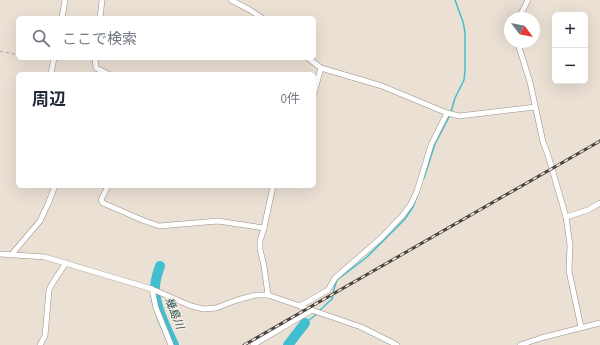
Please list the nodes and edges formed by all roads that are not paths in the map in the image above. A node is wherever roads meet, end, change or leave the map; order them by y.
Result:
1 (65, 0) edge
2 (102, 0) edge
3 (231, 0) edge
4 (528, 0) edge
5 (522, 12) edge
6 (62, 16) edge
7 (100, 16) edge
8 (259, 16) edge
9 (519, 48) edge
10 (54, 60) edge
11 (94, 60) edge
12 (310, 60) edge
13 (320, 68) junction
14 (51, 72) edge
15 (104, 72) edge
16 (316, 85) edge
17 (535, 108) junction
18 (450, 114) junction
19 (54, 188) edge
20 (107, 188) edge
21 (274, 188) edge
22 (600, 203) edge
23 (566, 217) junction
24 (264, 228) junction
25 (0, 254) edge
26 (11, 255) junction
27 (66, 263) junction
28 (152, 289) junction
29 (268, 294) junction
30 (300, 306) junction
31 (313, 310) junction
32 (600, 322) edge
33 (581, 327) junction
34 (40, 345) edge
35 (171, 345) edge
36 (253, 345) edge
37 (397, 345) edge
38 (520, 345) edge

1 - 6 street
2 - 7 street
3 - 8 street
4 - 5 street
9 - 17 street
10 - 14 street
11 - 15 street
12 - 13 street
13 - 16 street
13 - 18 street
17 - 18 street
17 - 23 street
18 - 30 street
19 - 26 street
20 - 24 street
21 - 24 street
22 - 23 street
23 - 33 street
24 - 29 street
25 - 26 street
26 - 27 street
27 - 28 street
27 - 34 street
28 - 29 street
28 - 35 street
29 - 30 street
30 - 31 street
31 - 36 street
31 - 37 street
32 - 33 street
33 - 38 street

